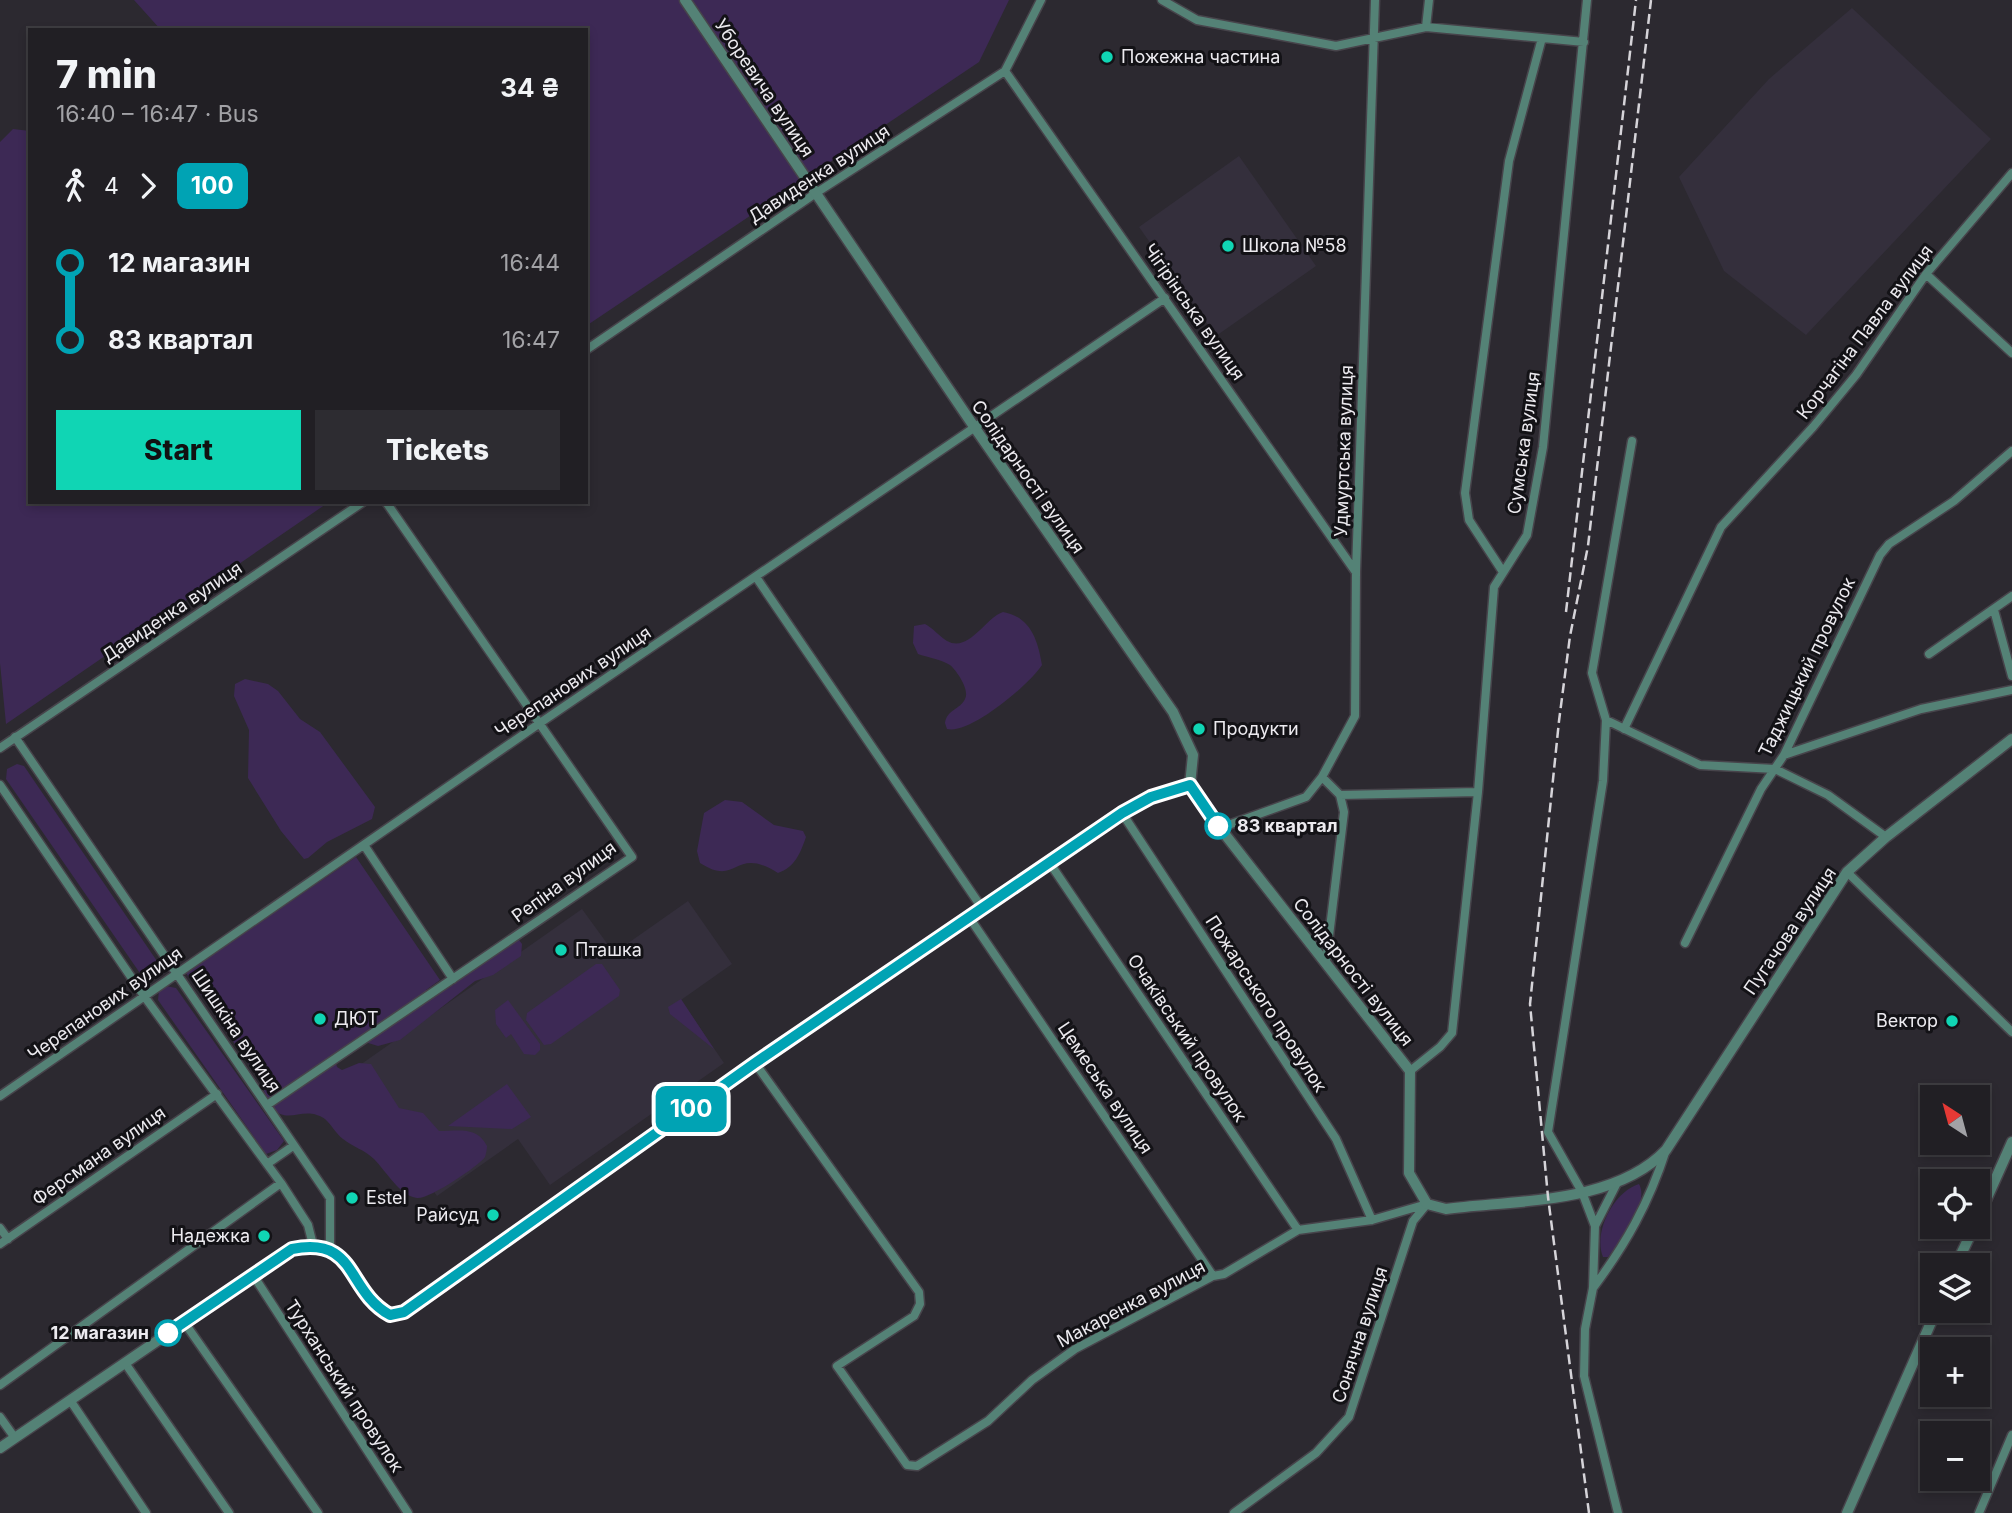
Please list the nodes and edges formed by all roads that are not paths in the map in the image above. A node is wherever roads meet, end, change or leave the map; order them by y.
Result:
1 (685, 0) edge
2 (1041, 0) edge
3 (1162, 0) edge
4 (1375, 0) edge
5 (1429, 0) edge
6 (1587, 0) edge
7 (1426, 27) junction
8 (1542, 38) junction
9 (1374, 39) junction
10 (1584, 42) junction
11 (1005, 71) junction
12 (2012, 173) edge
13 (816, 193) junction
14 (1926, 274) junction
15 (1165, 298) junction
16 (588, 349) edge
17 (2012, 353) edge
18 (975, 428) junction
19 (1632, 441) dead end
20 (2012, 451) edge
21 (360, 504) edge
22 (387, 504) edge
23 (1356, 572) junction
24 (1503, 572) junction
25 (756, 577) junction
26 (2012, 596) edge
27 (1993, 610) junction
28 (1928, 654) dead end
29 (2012, 676) edge
30 (2012, 690) edge
31 (1606, 720) junction
32 (540, 723) junction
33 (1624, 729) junction
34 (15, 737) junction
35 (2012, 739) edge
36 (0, 748) edge
37 (1784, 755) junction
38 (1775, 769) junction
39 (1322, 777) junction
40 (0, 785) edge
41 (1190, 785) junction
42 (1478, 792) junction
43 (1340, 796) junction
44 (1122, 813) junction
45 (1220, 828) junction
46 (1886, 837) junction
47 (363, 845) junction
48 (1049, 862) junction
49 (1847, 872) junction
50 (982, 908) junction
51 (969, 917) junction
52 (1685, 943) dead end
53 (1326, 961) junction
54 (178, 973) junction
55 (453, 979) junction
56 (145, 996) junction
57 (2012, 1032) edge
58 (755, 1063) junction
59 (1410, 1071) junction
60 (217, 1094) junction
61 (0, 1096) edge
62 (267, 1105) junction
63 (2012, 1142) edge
64 (293, 1146) junction
65 (1666, 1150) junction
66 (268, 1164) junction
67 (281, 1183) junction
68 (1616, 1185) junction
69 (1582, 1192) junction
70 (1990, 1192) edge
71 (1427, 1204) junction
72 (1372, 1220) junction
73 (1595, 1226) junction
74 (0, 1228) edge
75 (1298, 1230) junction
76 (4, 1241) edge
77 (313, 1245) junction
78 (330, 1248) junction
79 (253, 1275) junction
80 (1213, 1276) junction
81 (1592, 1288) junction
82 (184, 1322) junction
83 (1931, 1323) edge
84 (125, 1363) junction
85 (0, 1385) edge
86 (70, 1401) junction
87 (0, 1417) edge
88 (2012, 1435) edge
89 (15, 1438) junction
90 (0, 1448) edge
91 (146, 1513) edge
92 (229, 1513) edge
93 (318, 1513) edge
94 (408, 1513) edge
95 (1234, 1513) edge
96 (1618, 1513) edge
97 (1847, 1513) edge
98 (1979, 1513) edge

1 - 13 street, Уборевича вулиця
2 - 11 street
3 - 9 street
4 - 9 street, Удмуртська вулиця
5 - 7 street
6 - 10 street, Сумська вулиця
7 - 8 street
7 - 9 street
8 - 10 street
8 - 24 street
9 - 23 street, Удмуртська вулиця
10 - 24 street, Сумська вулиця
11 - 13 street, Давиденка вулиця
11 - 15 street, Чiгiрiнська вулиця
12 - 14 street, Корчагіна Павла вулиця
13 - 16 street, Давиденка вулиця
13 - 18 street, Солідарності вулиця
14 - 17 street
14 - 33 street, Корчагіна Павла вулиця
15 - 18 street, Черепанових вулиця
15 - 23 street, Чiгiрiнська вулиця
18 - 25 street, Черепанових вулиця
18 - 41 street, Солідарності вулиця
19 - 31 street
20 - 37 street, Таджицький провулок
21 - 34 street, Давиденка вулиця
22 - 32 street, Репiна вулиця
23 - 39 street, Удмуртська вулиця
24 - 42 street, Сумська вулиця
25 - 32 street, Черепанових вулиця
25 - 50 street
26 - 27 street
27 - 28 street
27 - 29 street
30 - 37 street
31 - 33 street
31 - 69 street
32 - 47 street, Черепанових вулиця
32 - 55 street, Репiна вулиця
33 - 38 street
34 - 36 street, Давиденка вулиця
34 - 54 street, Шишкiна вулиця
35 - 46 street, Пугачова вулиця
37 - 38 street, Таджицький провулок
38 - 46 street
38 - 52 street, Таджицький провулок
39 - 43 street
39 - 45 street, Удмуртська вулиця
40 - 56 street
41 - 44 street
41 - 45 street, Солідарності вулиця
42 - 43 street
42 - 59 street, Сумська вулиця
43 - 53 street
44 - 48 street
44 - 72 street, Пожарського провулок
45 - 53 street, Солідарності вулиця
46 - 49 street, Пугачова вулиця
47 - 54 street, Черепанових вулиця
47 - 55 street
48 - 50 street
48 - 75 street, Очакiвський провулок
49 - 57 street
49 - 65 street, Пугачова вулиця
50 - 51 street
51 - 58 street
51 - 80 street, Цемеська вулиця
53 - 59 street, Солідарності вулиця
54 - 56 street, Черепанових вулиця
54 - 62 street, Шишкiна вулиця
55 - 62 street, Репiна вулиця
56 - 60 street
56 - 61 street, Черепанових вулиця
58 - 78 street
58 - 80 street, Макаренка вулиця
59 - 71 street, Солідарності вулиця
60 - 66 street
60 - 76 street, Ферсмана вулиця
62 - 64 street, Шишкiна вулиця
63 - 70 street
64 - 66 street
64 - 78 street, Шишкiна вулиця
65 - 68 street, Пугачова вулиця
65 - 81 street, Пугачова вулиця
66 - 67 street
67 - 77 street
67 - 85 street
68 - 69 street, Пугачова вулиця
68 - 73 street
69 - 71 street, Пугачова вулиця
69 - 73 street
71 - 72 street, Макаренка вулиця
71 - 95 street, Сонячна вулиця
72 - 75 street, Макаренка вулиця
73 - 81 street
74 - 76 street
75 - 80 street, Макаренка вулиця
77 - 78 street
77 - 79 street
79 - 82 street
79 - 94 street, Турханський провулок
81 - 96 street
82 - 84 street
82 - 93 street
83 - 97 street
84 - 86 street
84 - 92 street
86 - 89 street
86 - 91 street
87 - 89 street
88 - 98 street
89 - 90 street

